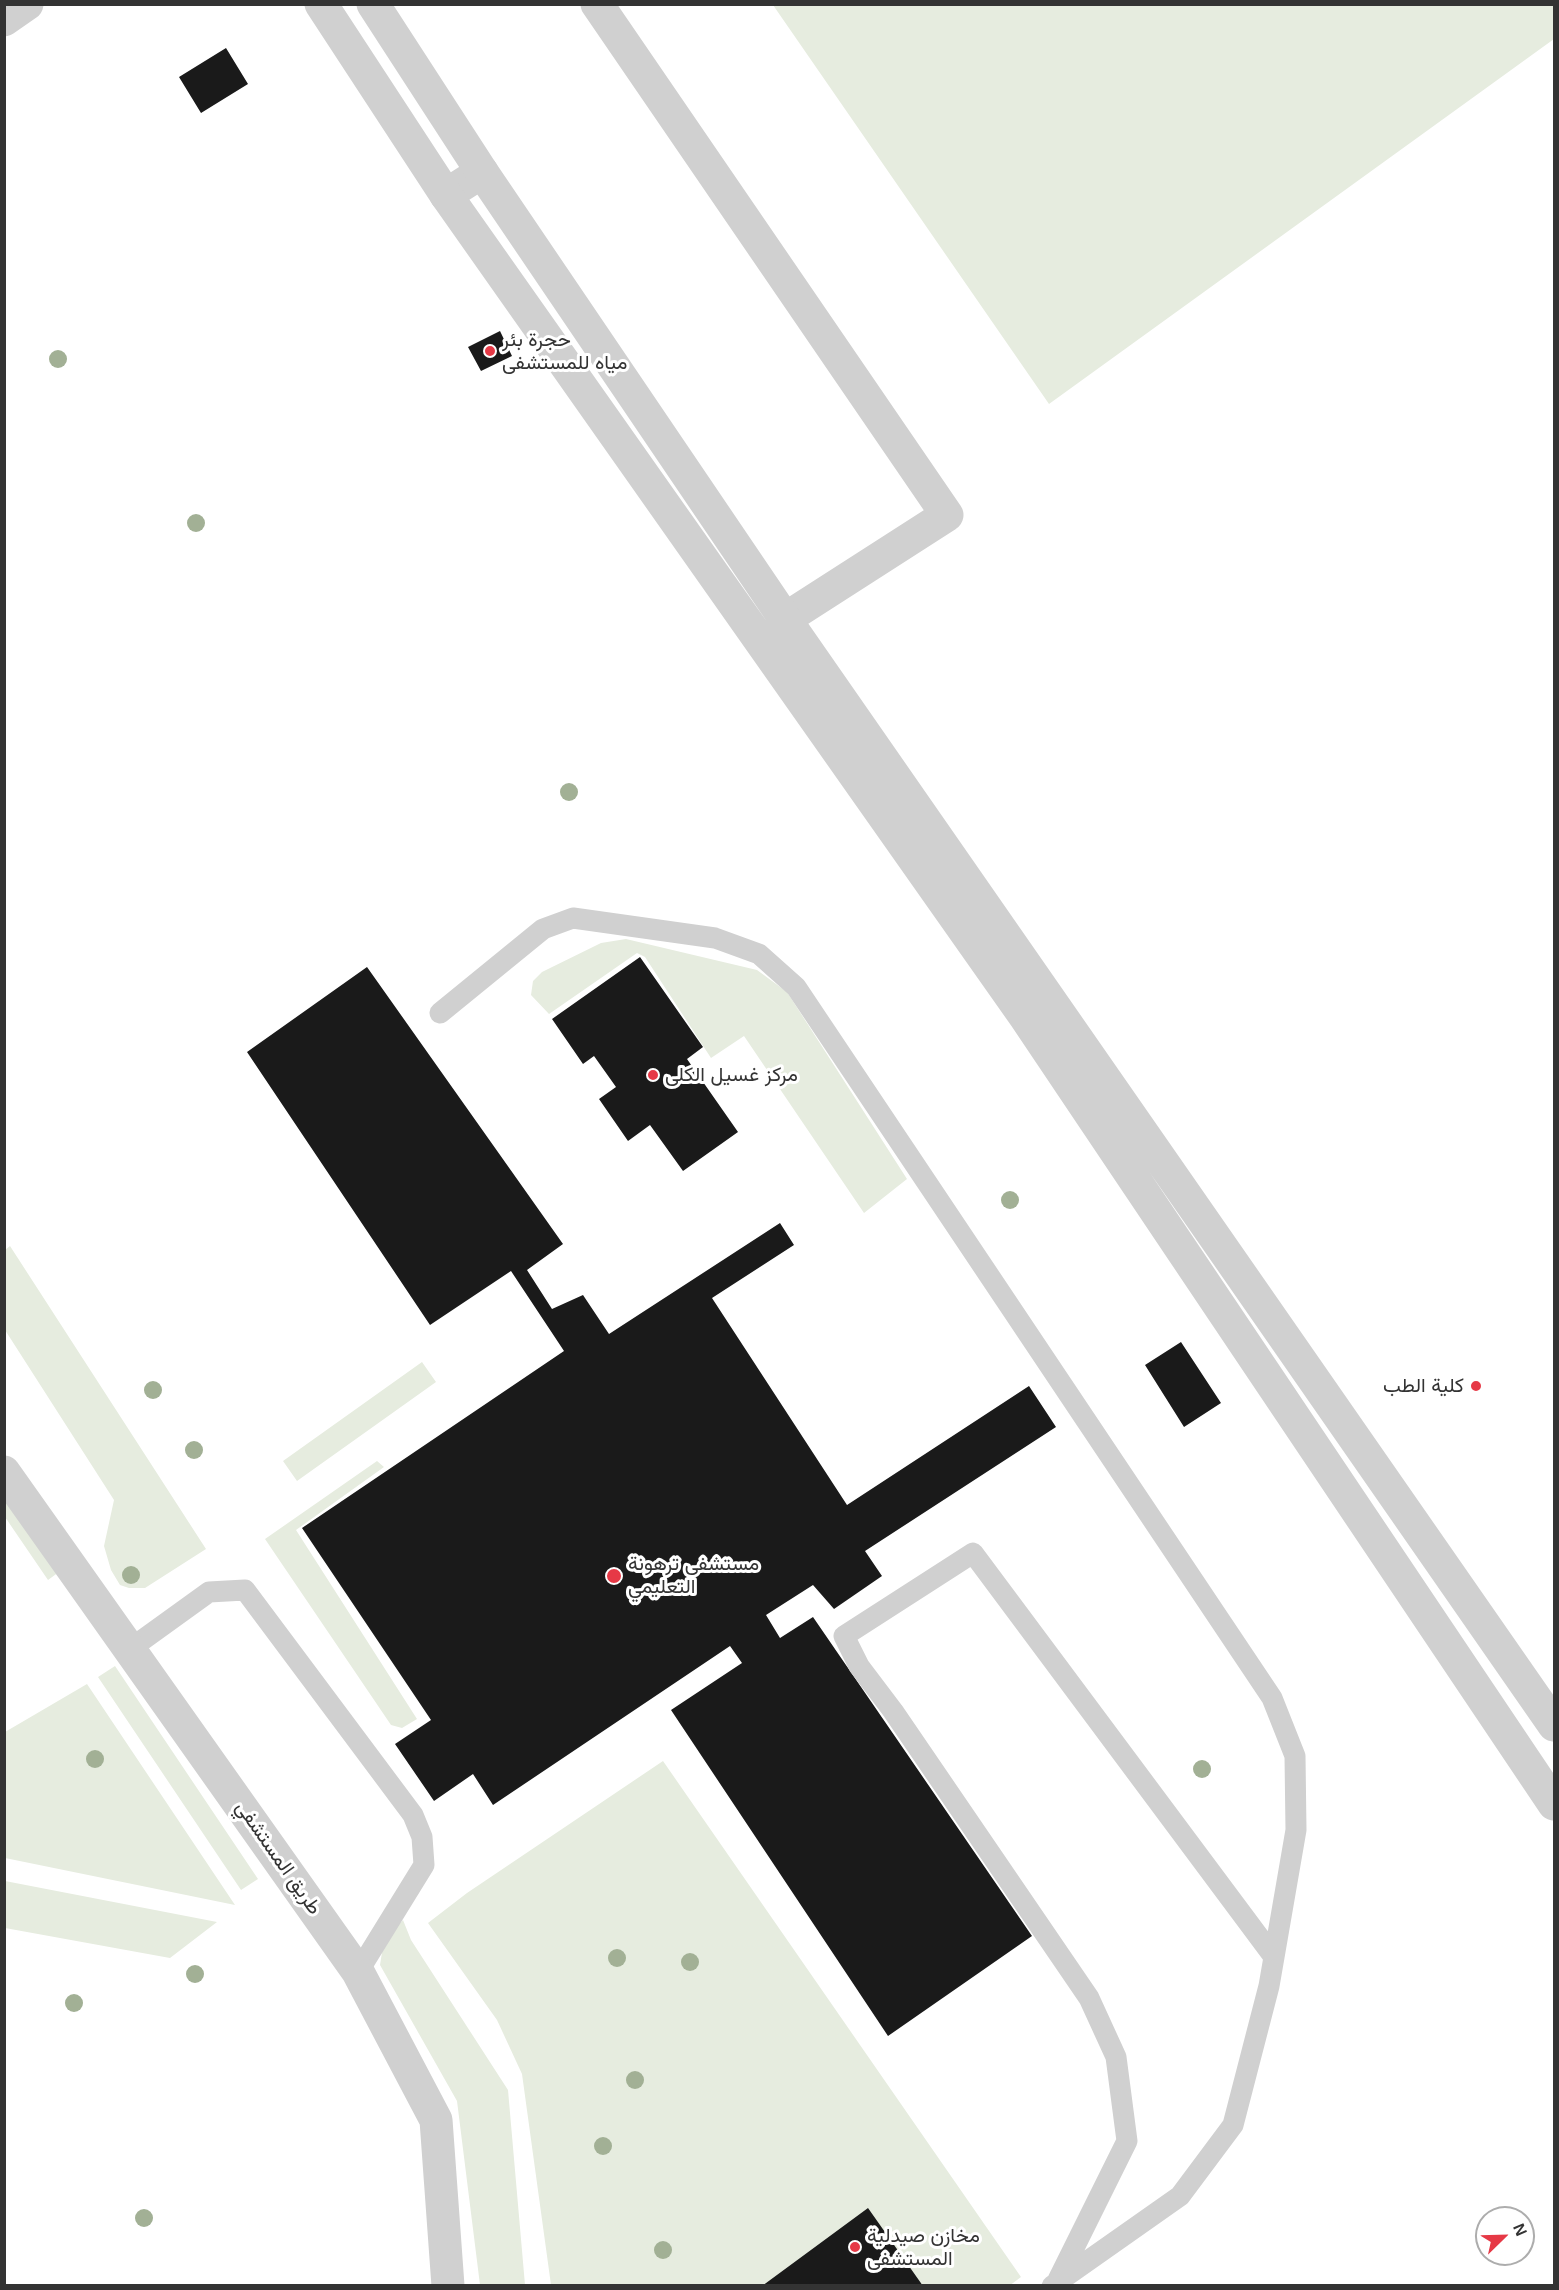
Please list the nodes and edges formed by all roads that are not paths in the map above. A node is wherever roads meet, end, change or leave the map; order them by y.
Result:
1 (27, 4) edge
2 (321, 4) edge
3 (373, 4) edge
4 (597, 4) edge
5 (4, 20) edge
6 (482, 172) junction
7 (446, 195) junction
8 (785, 618) junction
9 (440, 1013) dead end
10 (4, 1472) edge
11 (130, 1649) junction
12 (1554, 1725) edge
13 (1554, 1804) edge
14 (1274, 1957) junction
15 (358, 1972) junction
16 (1055, 2283) edge
17 (448, 2286) edge

1 - 5 street
2 - 7 street
3 - 6 street
4 - 8 street
6 - 7 street
6 - 8 street
7 - 13 street
8 - 12 street
9 - 14 lane
10 - 11 street, طريق المستشفي
11 - 15 street, طريق المستشفي
11 - 15 lane
14 - 16 lane
14 - 16 lane
15 - 17 street, طريق المستشفي

